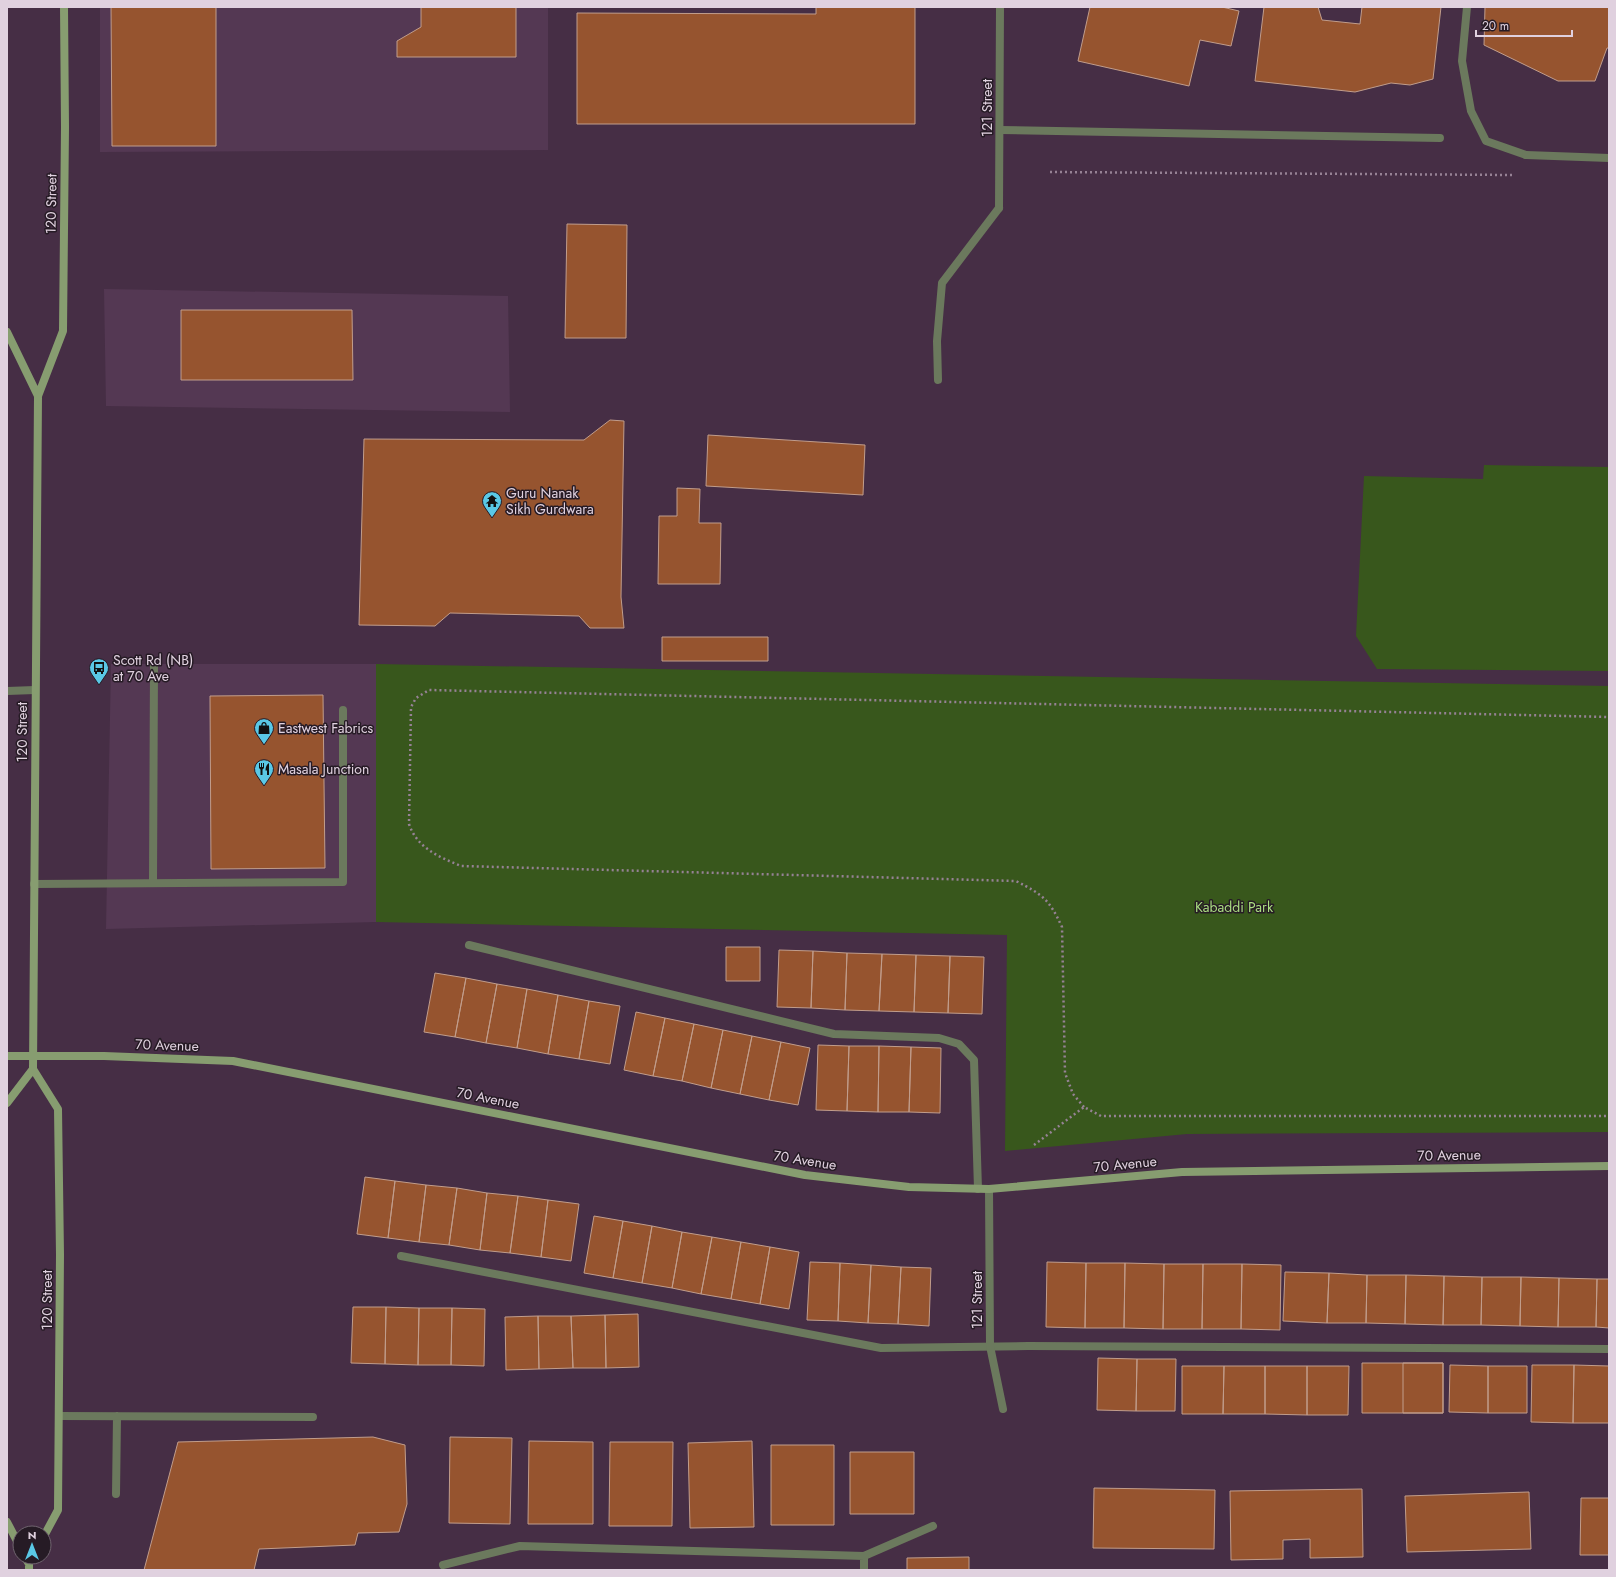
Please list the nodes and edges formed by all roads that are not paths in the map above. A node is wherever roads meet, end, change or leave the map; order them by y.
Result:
1 (64, 7) edge
2 (1000, 7) edge
3 (1467, 7) edge
4 (1000, 130) junction
5 (1440, 138) dead end
6 (1609, 158) edge
7 (7, 332) edge
8 (938, 380) dead end
9 (38, 396) junction
10 (154, 666) dead end
11 (36, 690) junction
12 (7, 691) edge
13 (343, 710) dead end
14 (153, 882) junction
15 (34, 884) junction
16 (469, 945) dead end
17 (7, 1056) edge
18 (33, 1056) junction
19 (33, 1069) junction
20 (7, 1104) edge
21 (1609, 1166) edge
22 (978, 1190) junction
23 (989, 1190) junction
24 (401, 1256) dead end
25 (990, 1346) junction
26 (1609, 1349) edge
27 (1003, 1409) dead end
28 (59, 1416) junction
29 (117, 1416) junction
30 (313, 1417) dead end
31 (116, 1494) dead end
32 (7, 1522) edge
33 (50, 1525) edge
34 (933, 1526) dead end
35 (12, 1532) edge
36 (864, 1556) junction
37 (443, 1565) dead end
38 (864, 1570) edge

1 - 9 main road, 120 Street
2 - 4 street, 121 Street
3 - 6 street
4 - 5 street
4 - 8 street, 121 Street
7 - 9 main road, 120 Street
9 - 11 main road, 120 Street
10 - 14 street
11 - 12 street
11 - 15 main road, 120 Street
13 - 14 street
14 - 15 street
15 - 18 main road, 120 Street
16 - 22 street
17 - 18 main road, 70 Avenue
18 - 19 main road, 120 Street
18 - 22 main road, 70 Avenue
19 - 20 main road
19 - 28 main road, 120 Street
21 - 23 main road, 70 Avenue
22 - 23 main road, 70 Avenue
23 - 25 street, 121 Street
24 - 25 street
25 - 26 street
25 - 27 street, 121 Street
28 - 29 street
28 - 33 main road, 120 Street
29 - 30 street
29 - 31 street
32 - 35 main road
34 - 36 street
36 - 37 street
36 - 38 street

